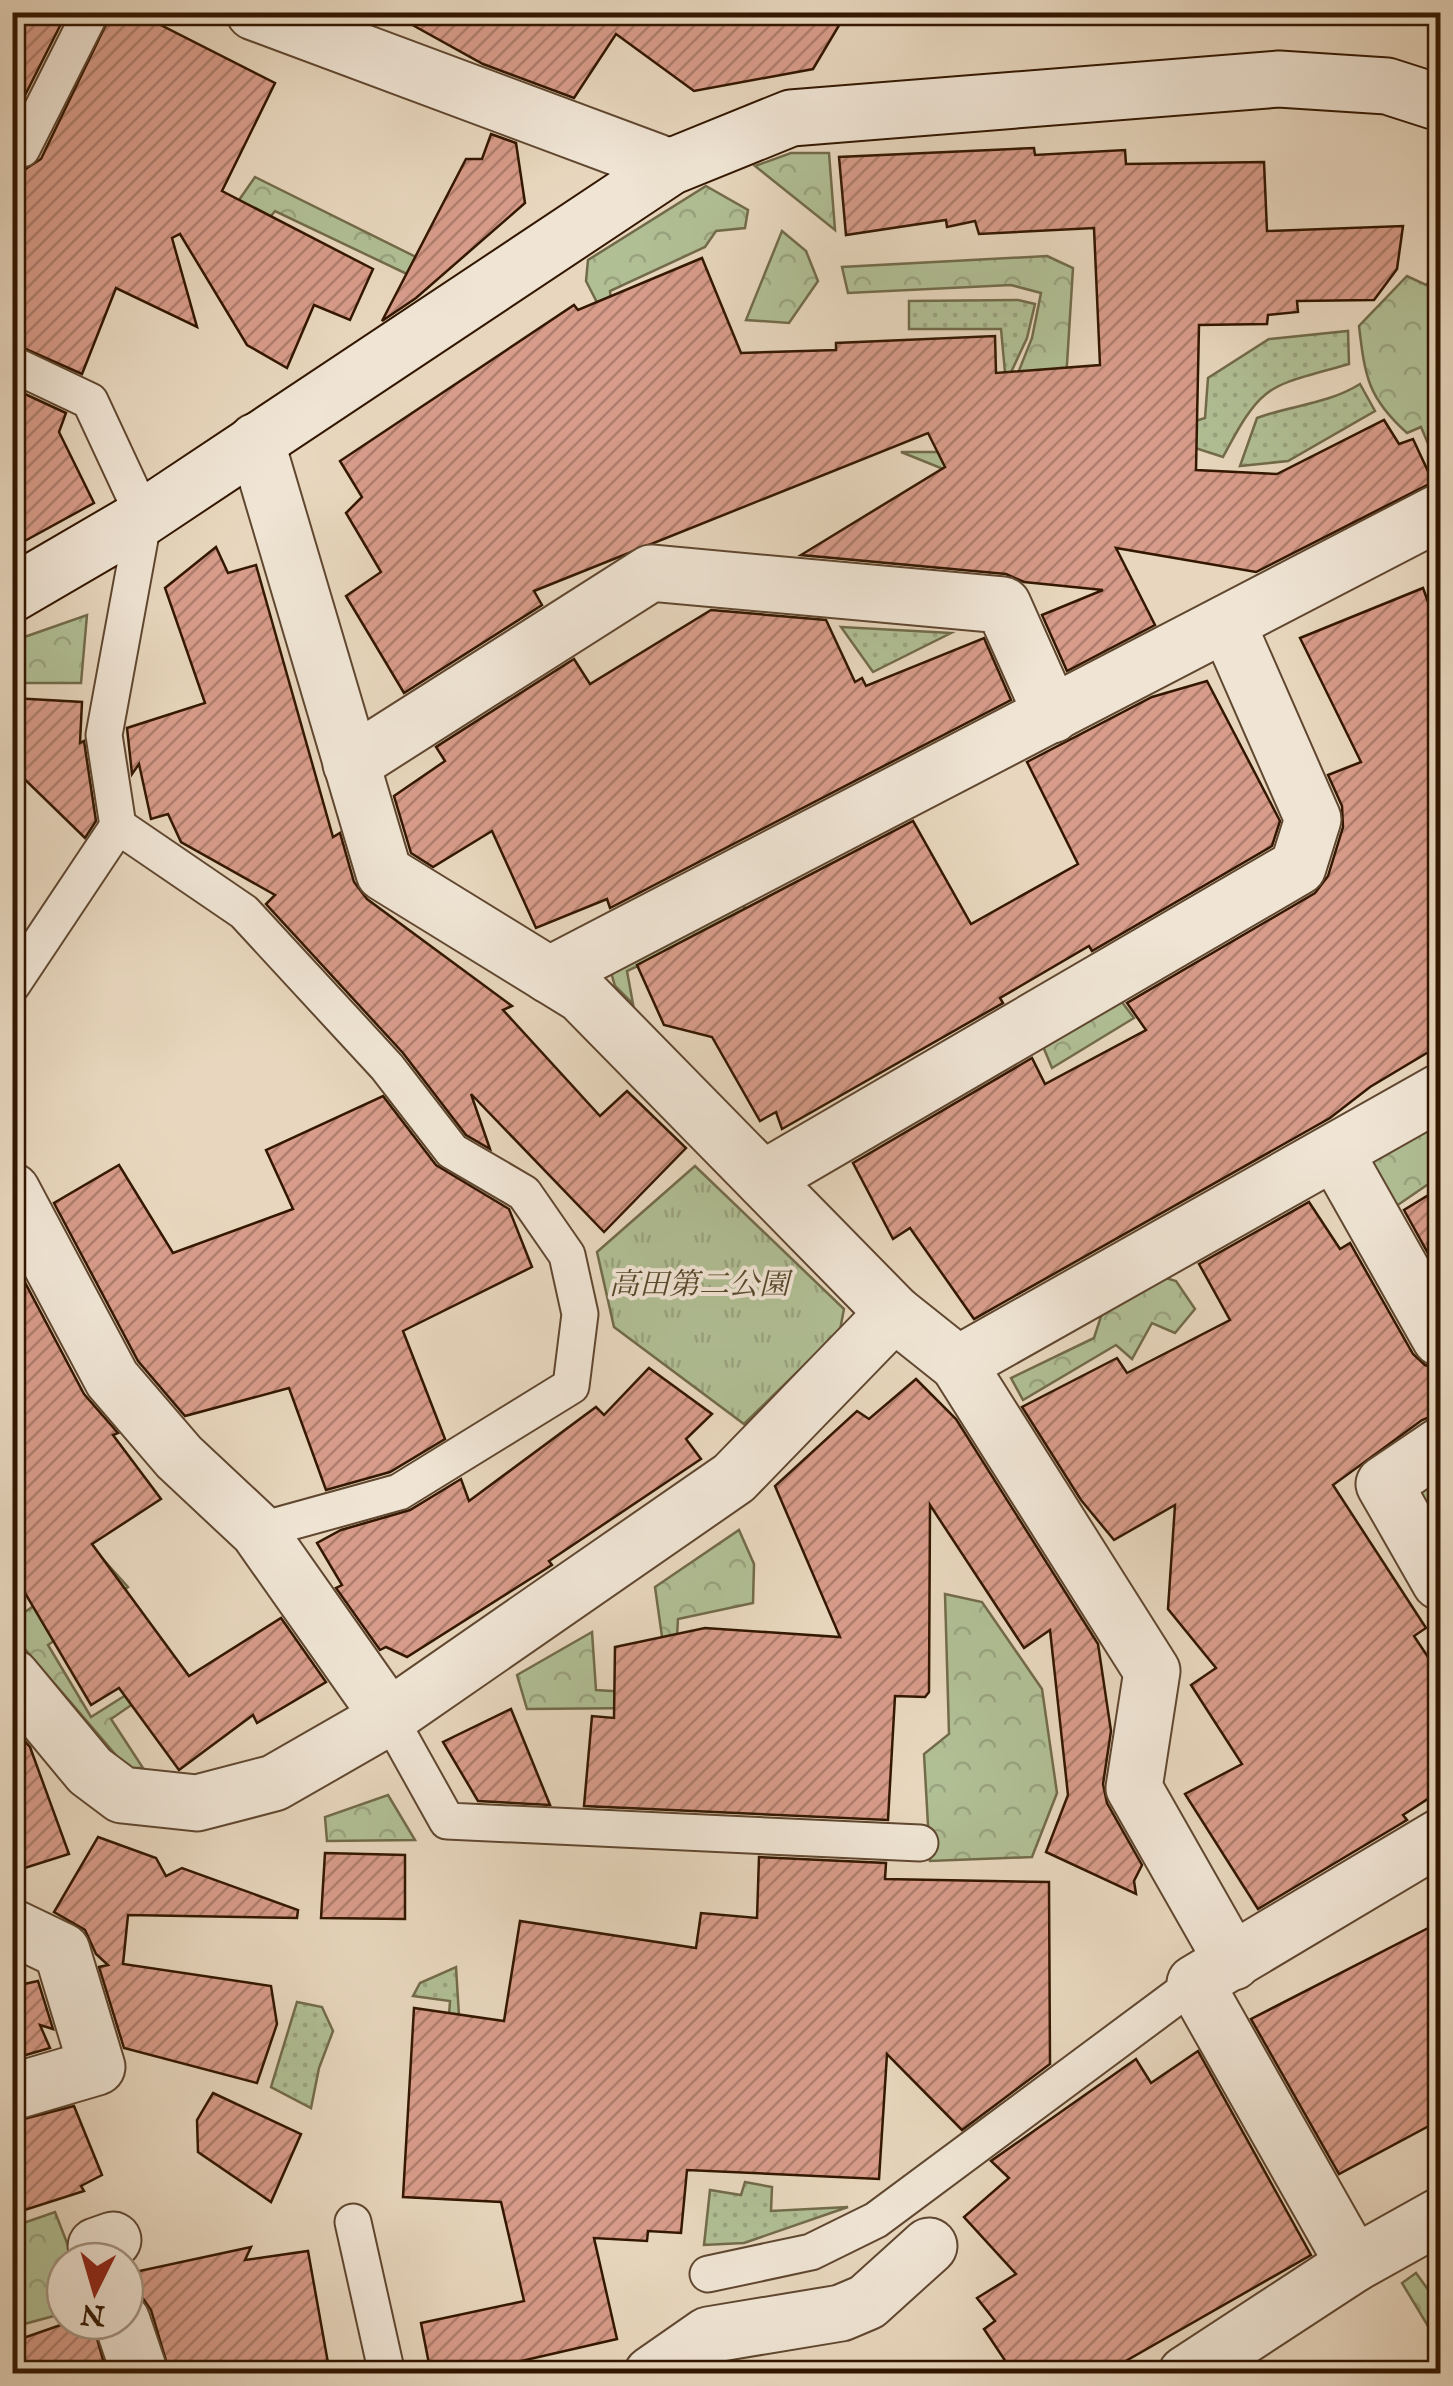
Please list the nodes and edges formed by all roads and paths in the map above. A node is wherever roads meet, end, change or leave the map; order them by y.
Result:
1 (91, 12) edge
2 (254, 12) edge
3 (313, 21) edge
4 (1440, 104) edge
5 (22, 148) dead end
6 (670, 167) junction
7 (12, 364) edge
8 (256, 442) junction
9 (1440, 512) edge
10 (144, 517) junction
11 (12, 594) edge
12 (1227, 623) junction
13 (1052, 714) junction
14 (351, 764) junction
15 (118, 826) junction
16 (548, 975) junction
17 (12, 985) edge
18 (1440, 1092) edge
19 (1335, 1152) junction
20 (762, 1178) junction
21 (12, 1191) edge
22 (894, 1314) junction
23 (1440, 1338) edge
24 (958, 1364) junction
25 (1440, 1446) edge
26 (258, 1531) junction
27 (1440, 1582) edge
28 (12, 1677) edge
29 (389, 1718) junction
30 (1440, 1837) edge
31 (920, 1843) dead end
32 (12, 1926) edge
33 (1214, 1973) junction
34 (12, 2092) edge
35 (1440, 2216) edge
36 (353, 2222) dead end
37 (929, 2246) dead end
38 (1354, 2264) junction
39 (708, 2274) dead end
40 (129, 2341) edge
41 (140, 2374) edge
42 (387, 2374) edge
43 (652, 2374) edge
44 (1186, 2374) edge

1 - 5 lane
2 - 3 street
3 - 6 street
4 - 6 street
6 - 8 street
7 - 10 lane
8 - 10 street
8 - 14 street
9 - 12 street
10 - 11 street
10 - 15 lane
12 - 13 street
12 - 20 street
13 - 14 street
13 - 16 street
14 - 16 street
15 - 17 lane
15 - 26 lane
16 - 20 street
18 - 19 street
19 - 23 street
19 - 24 street
20 - 22 street
21 - 26 street
22 - 24 street
22 - 29 street
24 - 33 street
25 - 27 street
26 - 29 street
28 - 29 street
29 - 31 lane
30 - 33 street
32 - 34 street
33 - 38 street
33 - 39 lane
35 - 38 street
36 - 42 lane
37 - 43 street
38 - 44 street
40 - 41 street

